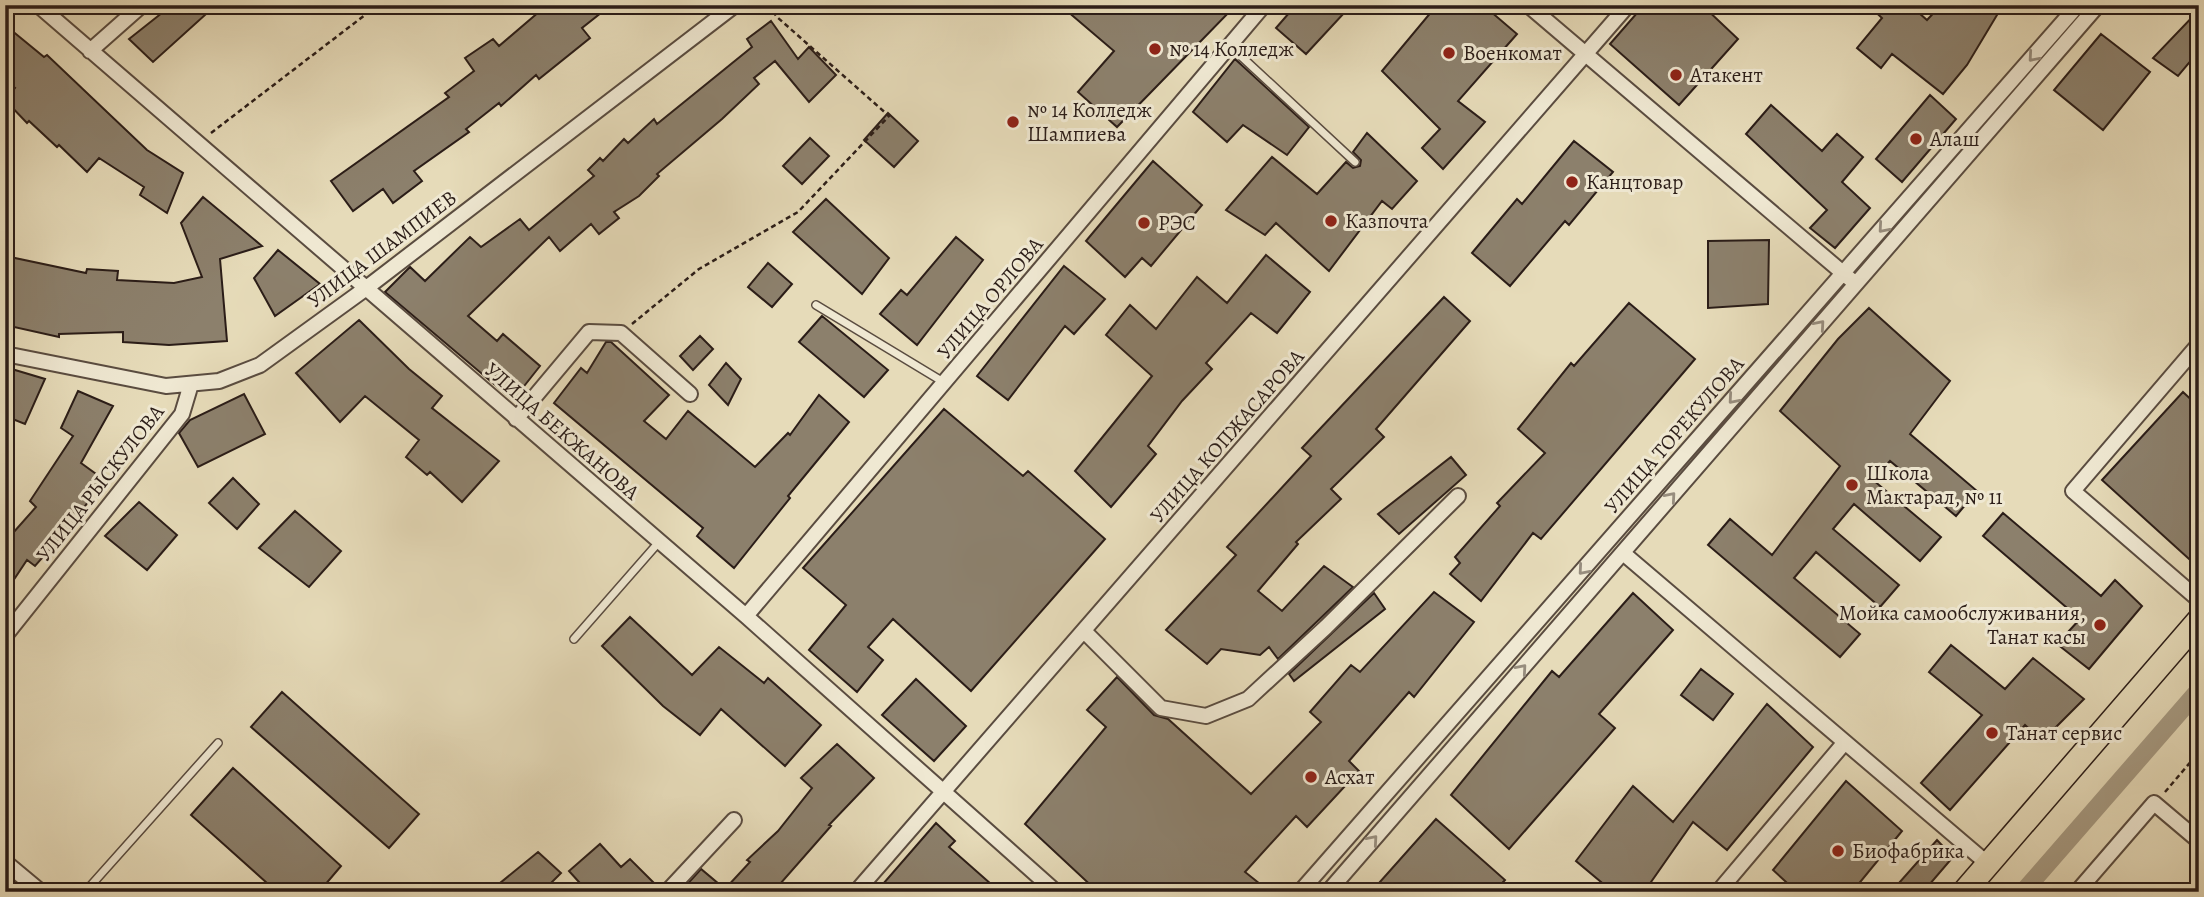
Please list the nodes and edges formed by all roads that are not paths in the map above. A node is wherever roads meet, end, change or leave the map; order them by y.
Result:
1 (38, 5) edge
2 (142, 5) edge
3 (735, 5) edge
4 (1264, 5) edge
5 (1528, 5) edge
6 (1628, 5) edge
7 (2078, 5) edge
8 (2098, 5) edge
9 (1230, 46) junction
10 (90, 51) junction
11 (1584, 56) junction
12 (1355, 162) dead end
13 (1844, 273) junction
14 (1856, 284) junction
15 (365, 289) junction
16 (816, 305) dead end
17 (2199, 344) edge
18 (5, 354) edge
19 (191, 384) junction
20 (946, 384) junction
21 (690, 394) dead end
22 (516, 419) junction
23 (1458, 496) dead end
24 (659, 542) junction
25 (1623, 553) junction
26 (2199, 600) edge
27 (746, 617) junction
28 (2199, 620) edge
29 (1085, 632) junction
30 (5, 636) edge
31 (574, 639) dead end
32 (1845, 742) junction
33 (218, 743) dead end
34 (942, 792) junction
35 (734, 820) dead end
36 (2199, 841) edge
37 (5, 862) edge
38 (1988, 864) junction
39 (41, 892) edge
40 (86, 892) edge
41 (667, 892) edge
42 (856, 892) edge
43 (1056, 892) edge
44 (1300, 892) edge
45 (1328, 892) edge
46 (1718, 892) edge
47 (1964, 892) edge
48 (2077, 892) edge

1 - 10 street, УЛИЦА БЕКЖАНОВА
2 - 10 street
3 - 15 street, УЛИЦА ШАМПИЕВ
4 - 9 street, УЛИЦА ОРЛОВА
5 - 11 street
6 - 11 street, УЛИЦА КОПЖАСАРОВА
7 -> 13 street, УЛИЦА ТОРЕКУЛОВА
8 - 14 street, УЛИЦА ТОРЕКУЛОВА
9 - 12 lane
9 - 20 street, УЛИЦА ОРЛОВА
10 - 15 street, УЛИЦА БЕКЖАНОВА
11 - 13 street
11 - 29 street, УЛИЦА КОПЖАСАРОВА
13 - 14 street
13 -> 44 street, УЛИЦА ТОРЕКУЛОВА
25 -> 14 street, УЛИЦА ТОРЕКУЛОВА
15 - 19 street, УЛИЦА ШАМПИЕВ
15 - 22 street, УЛИЦА БЕКЖАНОВА
16 - 20 lane
17 - 26 street
18 - 19 street, УЛИЦА ШАМПИЕВ
19 - 30 street, УЛИЦА РЫСКУЛОВА
20 - 27 street, УЛИЦА ОРЛОВА
21 - 22 street
22 - 24 street, УЛИЦА БЕКЖАНОВА
23 - 29 street
24 - 27 street, УЛИЦА БЕКЖАНОВА
24 - 31 lane
25 - 32 street
45 -> 25 street, УЛИЦА ТОРЕКУЛОВА
27 - 34 street, УЛИЦА БЕКЖАНОВА
28 - 38 main road
29 - 34 street, УЛИЦА КОПЖАСАРОВА
32 - 38 street
32 - 46 street
33 - 40 lane
34 - 42 street, УЛИЦА КОПЖАСАРОВА
34 - 43 street, УЛИЦА БЕКЖАНОВА
35 - 41 street
36 - 48 street
37 - 39 street
38 - 47 main road

